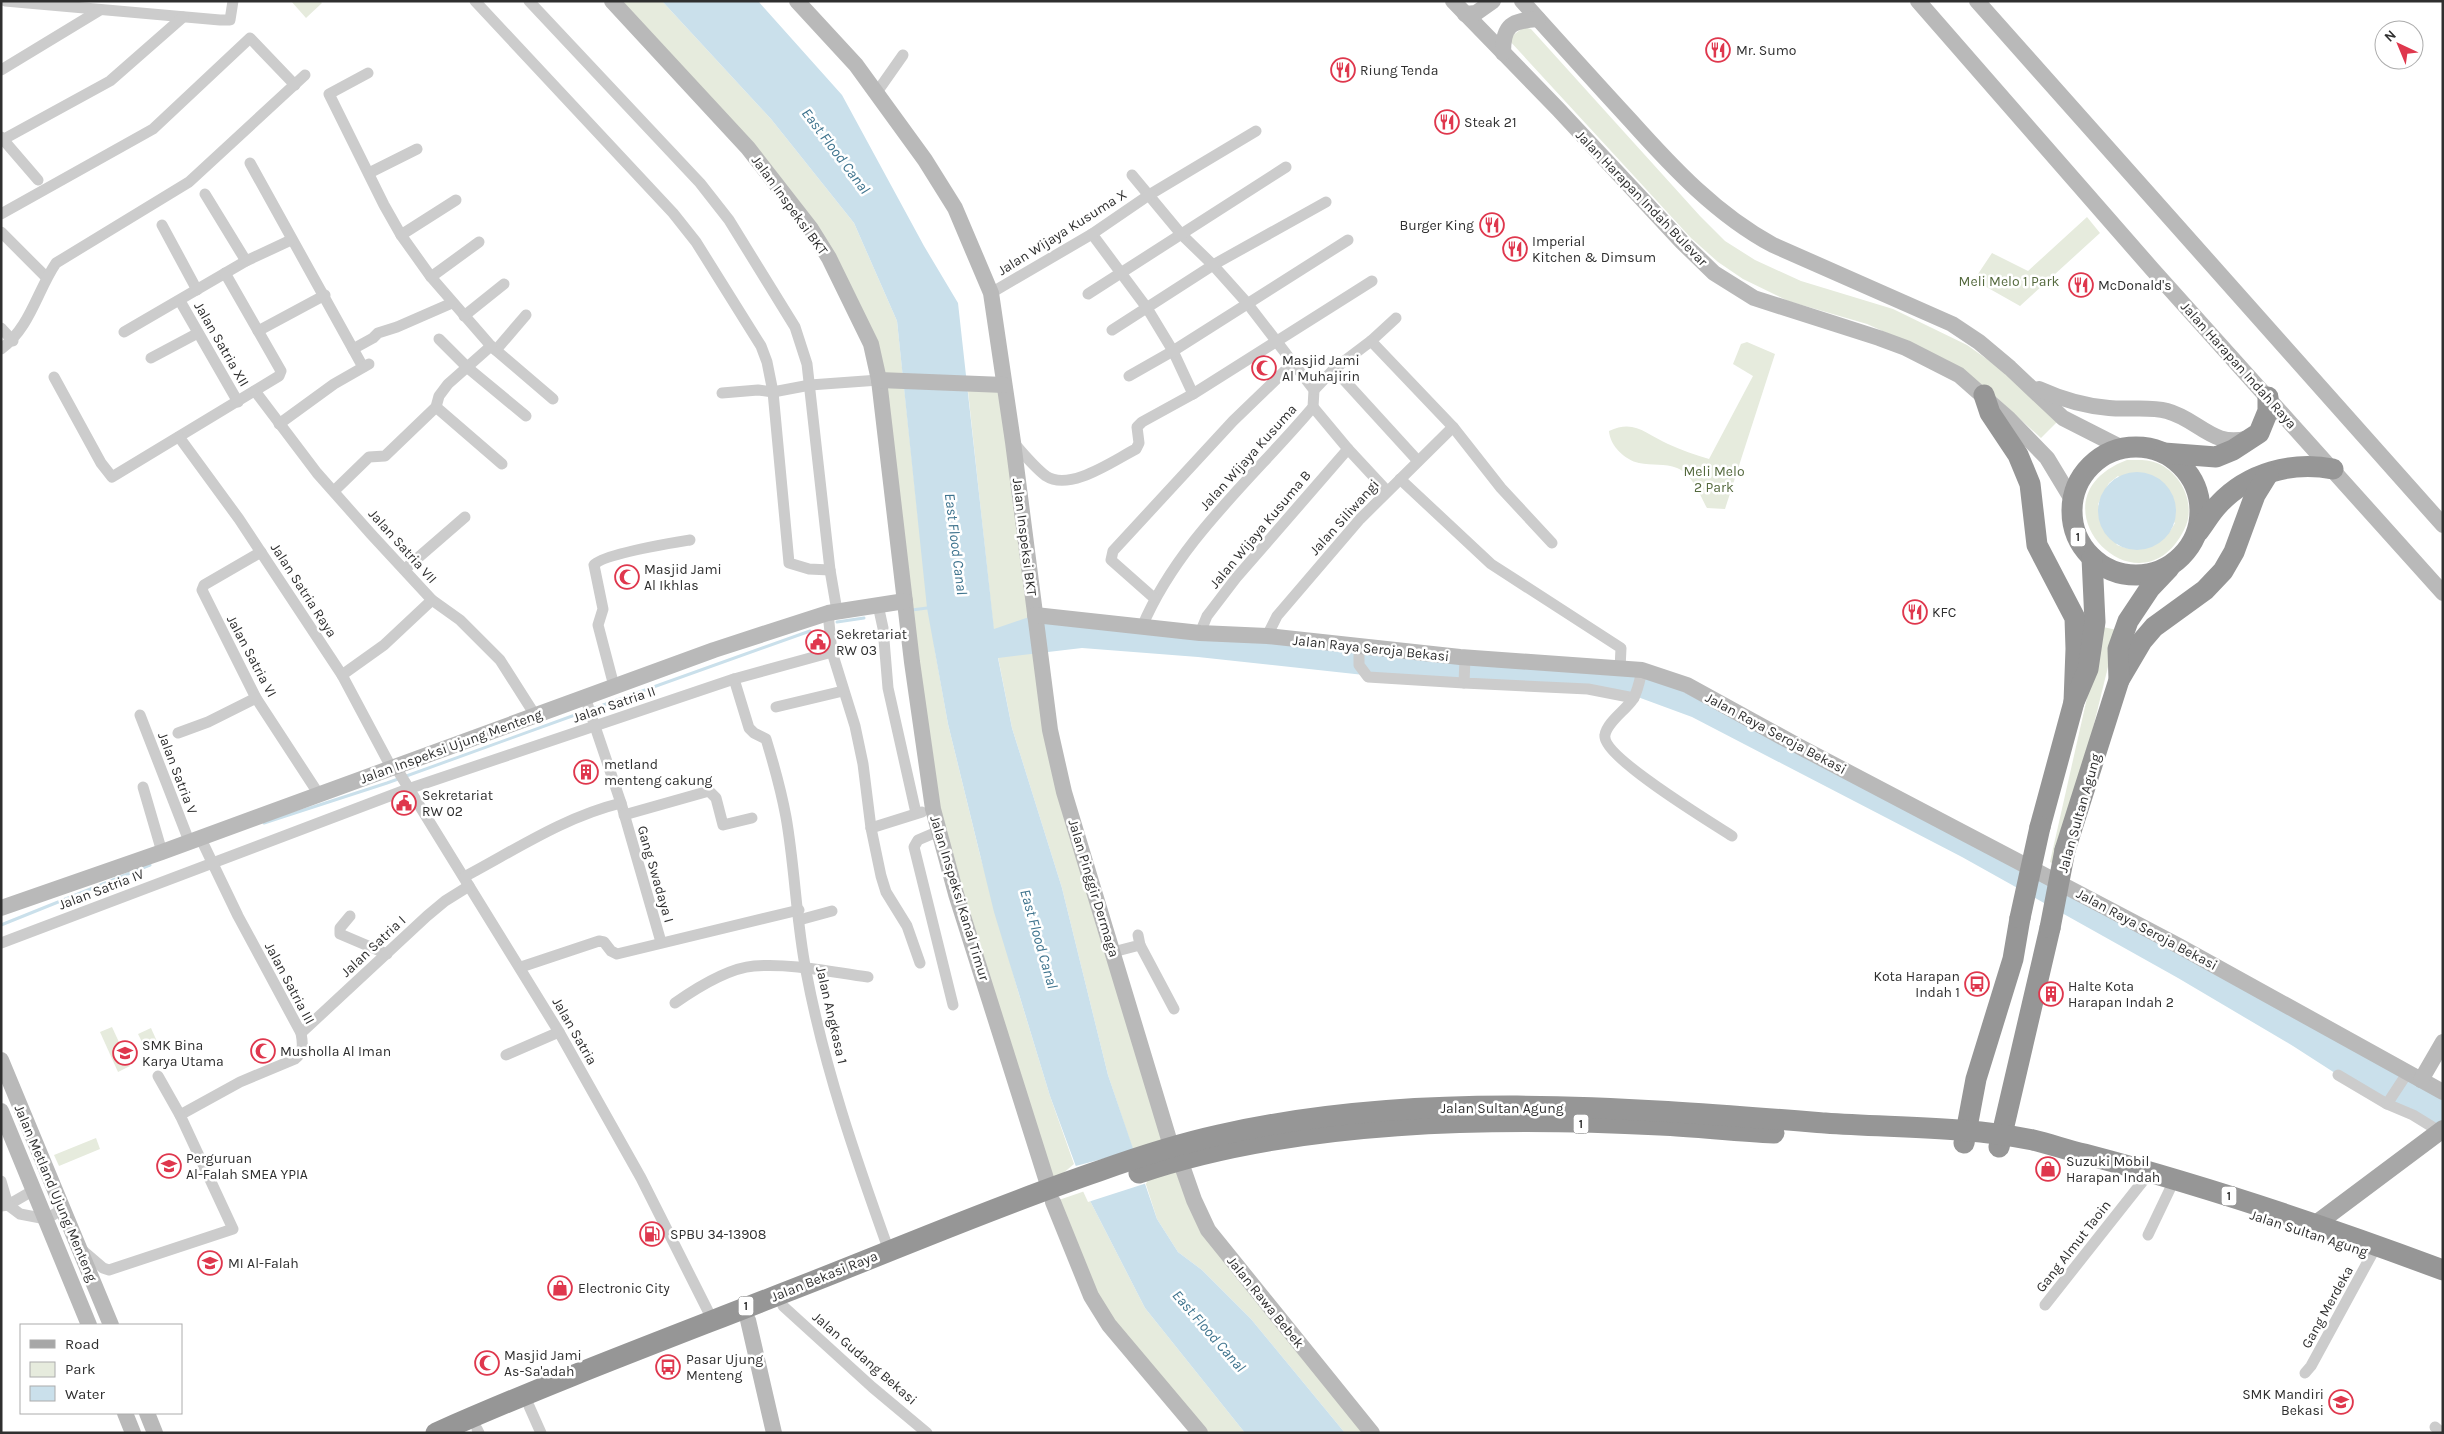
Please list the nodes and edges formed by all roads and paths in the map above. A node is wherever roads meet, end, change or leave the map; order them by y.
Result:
1 (6, 1) edge
2 (13, 1) edge
3 (233, 1) edge
4 (475, 1) edge
5 (529, 1) edge
6 (612, 1) edge
7 (797, 1) edge
8 (1453, 1) edge
9 (1493, 1) edge
10 (1522, 1) edge
11 (1918, 1) edge
12 (1977, 1) edge
13 (100, 10) junction
14 (1465, 14) junction
15 (183, 17) junction
16 (1538, 19) junction
17 (1503, 53) junction
18 (904, 55) dead end
19 (1, 70) edge
20 (368, 73) dead end
21 (305, 76) dead end
22 (295, 85) junction
23 (877, 92) junction
24 (1256, 131) dead end
25 (3, 138) edge
26 (417, 149) dead end
27 (250, 163) dead end
28 (1286, 167) dead end
29 (369, 173) junction
30 (1132, 175) dead end
31 (38, 180) dead end
32 (205, 194) dead end
33 (1149, 196) junction
34 (456, 200) dead end
35 (1326, 202) dead end
36 (1, 214) edge
37 (162, 225) dead end
38 (1, 232) edge
39 (1092, 234) junction
40 (1181, 234) junction
41 (401, 235) junction
42 (291, 240) junction
43 (1348, 240) dead end
44 (479, 242) dead end
45 (246, 261) junction
46 (1213, 265) junction
47 (225, 273) junction
48 (1122, 274) junction
49 (46, 277) junction
50 (431, 277) junction
51 (1372, 282) dead end
52 (504, 284) dead end
53 (197, 290) junction
54 (991, 293) junction
55 (324, 294) junction
56 (1088, 294) dead end
57 (180, 301) junction
58 (452, 302) junction
59 (1247, 303) junction
60 (1147, 308) junction
61 (526, 314) dead end
62 (464, 316) junction
63 (1396, 318) dead end
64 (1, 328) edge
65 (1112, 330) dead end
66 (258, 331) junction
67 (124, 332) dead end
68 (198, 333) junction
69 (439, 340) dead end
70 (1371, 340) junction
71 (13, 341) junction
72 (1276, 341) junction
73 (493, 348) junction
74 (1, 349) edge
75 (353, 349) junction
76 (1174, 351) junction
77 (151, 358) dead end
78 (1292, 364) junction
79 (468, 368) junction
80 (1334, 369) junction
81 (1129, 376) dead end
82 (54, 377) dead end
83 (884, 380) junction
84 (810, 385) junction
85 (998, 385) junction
86 (2030, 385) junction
87 (1314, 390) junction
88 (255, 391) junction
89 (773, 392) junction
90 (722, 393) dead end
91 (1193, 394) junction
92 (1984, 396) junction
93 (2268, 397) junction
94 (553, 399) dead end
95 (238, 402) junction
96 (1313, 407) junction
97 (432, 411) junction
98 (526, 416) dead end
99 (279, 424) junction
100 (1453, 427) junction
101 (2255, 436) junction
102 (179, 437) junction
103 (1013, 442) junction
104 (2122, 448) junction
105 (1348, 449) junction
106 (2164, 453) junction
107 (1418, 461) junction
108 (502, 464) dead end
109 (2333, 469) junction
110 (2268, 474) junction
111 (1400, 478) junction
112 (334, 491) junction
113 (1387, 491) junction
114 (2073, 501) junction
115 (465, 517) dead end
116 (2443, 525) edge
117 (2195, 536) junction
118 (690, 540) dead end
119 (1552, 543) dead end
120 (261, 552) junction
121 (2092, 558) junction
122 (2172, 564) junction
123 (405, 569) junction
124 (830, 570) junction
125 (2443, 593) edge
126 (1154, 598) junction
127 (432, 600) junction
128 (905, 601) junction
129 (878, 605) junction
130 (831, 615) junction
131 (1036, 620) junction
132 (1142, 627) junction
133 (1200, 633) junction
134 (1267, 636) junction
135 (832, 648) junction
136 (1359, 650) junction
137 (1465, 660) junction
138 (1620, 669) junction
139 (1641, 674) junction
140 (342, 675) junction
141 (734, 679) junction
142 (1464, 680) junction
143 (2119, 680) junction
144 (614, 686) junction
145 (843, 691) junction
146 (1634, 697) junction
147 (256, 698) junction
148 (586, 700) junction
149 (2074, 702) junction
150 (776, 707) dead end
151 (140, 715) dead end
152 (535, 715) junction
153 (594, 722) junction
154 (178, 733) dead end
155 (394, 767) junction
156 (143, 787) dead end
157 (408, 787) junction
158 (318, 793) junction
159 (623, 809) junction
160 (934, 809) junction
161 (916, 813) junction
162 (752, 818) dead end
163 (871, 828) junction
164 (939, 831) junction
165 (1732, 836) dead end
166 (197, 841) junction
167 (162, 852) junction
168 (210, 861) junction
169 (466, 882) junction
170 (1, 908) edge
171 (832, 911) dead end
172 (799, 915) junction
173 (350, 916) dead end
174 (660, 942) junction
175 (1, 943) edge
176 (1113, 952) junction
177 (387, 954) junction
178 (920, 963) dead end
179 (521, 967) junction
180 (806, 968) junction
181 (868, 976) dead end
182 (675, 1003) dead end
183 (953, 1004) dead end
184 (1174, 1009) dead end
185 (559, 1032) junction
186 (301, 1034) junction
187 (2443, 1042) edge
188 (506, 1054) dead end
189 (1, 1060) edge
190 (2338, 1075) dead end
191 (158, 1076) dead end
192 (2412, 1076) junction
193 (2443, 1092) edge
194 (1972, 1096) junction
195 (2008, 1101) junction
196 (2387, 1104) junction
197 (1, 1111) edge
198 (180, 1116) junction
199 (1940, 1130) junction
200 (2441, 1130) edge
201 (1966, 1136) junction
202 (2034, 1140) junction
203 (2000, 1141) junction
204 (1169, 1155) junction
205 (1, 1181) edge
206 (2143, 1181) junction
207 (2170, 1189) junction
208 (34, 1190) junction
209 (1055, 1193) junction
210 (5, 1206) edge
211 (63, 1209) junction
212 (46, 1220) junction
213 (2316, 1224) junction
214 (2292, 1226) junction
215 (2148, 1235) dead end
216 (78, 1246) junction
217 (889, 1250) junction
218 (2372, 1254) junction
219 (2443, 1270) edge
220 (2443, 1282) edge
221 (2045, 1305) dead end
222 (783, 1306) junction
223 (748, 1320) junction
224 (713, 1321) junction
225 (89, 1324) edge
226 (111, 1324) edge
227 (2305, 1373) dead end
228 (529, 1406) junction
229 (125, 1414) edge
230 (147, 1414) edge
231 (475, 1431) edge
232 (133, 1433) edge
233 (156, 1433) edge
234 (436, 1433) edge
235 (541, 1433) edge
236 (774, 1433) edge
237 (927, 1433) edge
238 (1200, 1433) edge
239 (1372, 1433) edge

1 - 2 street
2 - 13 street
3 - 15 street
4 - 89 street
5 - 84 street
6 - 83 street, Jalan Inspeksi BKT
7 - 23 street, Jalan Inspeksi BKT
8 - 14 street, Jalan Harapan Indah Bulevar
9 - 14 street
10 - 16 street
11 - 93 street, Jalan Harapan Indah Raya
12 - 116 street
13 - 15 street
13 - 19 street
14 - 17 street, Jalan Harapan Indah Bulevar
15 - 25 street
16 - 17 street
16 - 86 street
17 - 92 street, Jalan Harapan Indah Bulevar
18 - 23 street
20 - 29 street
21 - 22 street
22 - 36 street
22 - 49 street
23 - 54 street, Jalan Inspeksi BKT
24 - 33 street, Jalan Wijaya Kusuma X
25 - 31 street
26 - 29 street
27 - 42 street
28 - 40 street
29 - 41 street
30 - 33 street
32 - 45 street
33 - 39 street, Jalan Wijaya Kusuma X
33 - 40 street
34 - 41 street
35 - 46 street
37 - 53 street, Jalan Satria XII
38 - 49 street
39 - 48 street
39 - 54 street, Jalan Wijaya Kusuma X
40 - 46 street
40 - 48 street
41 - 50 street
42 - 45 street
42 - 55 street
43 - 59 street
44 - 50 street
45 - 47 street
46 - 59 street
46 - 60 street
47 - 53 street
47 - 66 street
48 - 56 street
48 - 60 street
49 - 71 street
50 - 58 street
51 - 72 street
52 - 62 street
53 - 57 street
54 - 85 street, Jalan Inspeksi BKT
55 - 66 street
55 - 75 street
57 - 67 street
57 - 68 street, Jalan Satria XII
58 - 62 street
58 - 75 street
59 - 72 street
59 - 76 street
60 - 65 street
60 - 76 street
61 - 73 street
62 - 73 street
63 - 70 street
64 - 71 street
66 - 88 street, Jalan Satria XII
68 - 77 street
68 - 95 street, Jalan Satria XII
69 - 79 street
70 - 80 street
70 - 100 street
71 - 74 street
72 - 78 street
72 - 91 street
73 - 79 street
73 - 94 street
75 - 99 street
76 - 81 street
76 - 91 street
78 - 87 street
78 - 126 street
79 - 97 street
79 - 98 street
80 - 87 street
80 - 107 street
82 - 102 street, Jalan Satria XII
83 - 84 street
83 - 85 street
83 - 128 street, Jalan Inspeksi BKT
84 - 89 street
84 - 124 street
85 - 103 street, Jalan Inspeksi BKT
86 - 101 street
86 - 104 street
87 - 96 street, Jalan Wijaya Kusuma
88 - 95 street, Jalan Satria XII
88 - 99 street, Jalan Satria VII
89 - 90 street
89 - 124 street
91 - 103 street
92 - 114 street, Jalan Harapan Indah Bulevar
92 - 149 highway
93 - 101 highway
93 - 109 street, Jalan Harapan Indah Raya
95 - 102 street, Jalan Satria XII
96 - 105 street
96 - 126 street, Jalan Wijaya Kusuma
97 - 108 street
97 - 112 street
99 - 112 street, Jalan Satria VII
100 - 107 street, Jalan Siliwangi
100 - 119 street
101 - 106 highway
102 - 120 street, Jalan Satria Raya
103 - 131 street, Jalan Inspeksi BKT
104 - 106 highway, 1
104 - 114 highway, 1
105 - 113 street
105 - 133 street, Jalan Wijaya Kusuma B
106 - 117 highway, 1
107 - 111 street, Jalan Siliwangi
109 - 110 highway
109 - 125 street, Jalan Harapan Indah Raya
110 - 117 highway
110 - 143 highway
111 - 113 street, Jalan Siliwangi
111 - 138 street
112 - 123 street, Jalan Satria VII
113 - 134 street, Jalan Siliwangi
114 - 121 highway, 1
115 - 123 street
117 - 122 highway, 1
118 - 144 street
120 - 140 street, Jalan Satria Raya
120 - 147 street, Jalan Satria VI
121 - 122 highway, 1
121 - 149 highway, 1
122 - 143 highway, Jalan Sultan Agung / 1
123 - 127 street, Jalan Satria VII
124 - 130 street
126 - 132 street, Jalan Wijaya Kusuma
127 - 140 street
127 - 152 street, Jalan Satria VII
128 - 129 street, Jalan Inspeksi Ujung Menteng
128 - 160 street, Jalan Inspeksi Kanal Timur
129 - 130 street, Jalan Inspeksi Ujung Menteng
129 - 161 street
130 - 135 street
130 - 144 street, Jalan Inspeksi Ujung Menteng
131 - 132 street, Jalan Raya Seroja Bekasi
131 - 176 street, Jalan Pinggir Dermaga
132 - 133 street, Jalan Raya Seroja Bekasi
133 - 134 street, Jalan Raya Seroja Bekasi
134 - 136 street, Jalan Raya Seroja Bekasi
135 - 141 street, Jalan Satria II
135 - 145 street
136 - 137 street, Jalan Raya Seroja Bekasi
136 - 142 street
137 - 138 street, Jalan Raya Seroja Bekasi
137 - 142 street
138 - 139 street, Jalan Raya Seroja Bekasi
139 - 146 street
139 - 192 street, Jalan Raya Seroja Bekasi
140 - 155 street, Jalan Satria Raya
141 - 153 street, Jalan Satria II
141 - 172 street, Jalan Angkasa 1
142 - 146 street
143 - 195 highway, Jalan Sultan Agung / 1, bridge
144 - 148 street, Jalan Inspeksi Ujung Menteng
145 - 150 street
145 - 163 street
146 - 165 street
147 - 154 street
147 - 158 street, Jalan Satria VI
148 - 152 street, Jalan Inspeksi Ujung Menteng
148 - 153 street, Gang Swadaya I
149 - 194 highway, 1, bridge
151 - 166 street, Jalan Satria V
152 - 155 street, Jalan Inspeksi Ujung Menteng
153 - 157 street, Jalan Satria II
153 - 159 street, Gang Swadaya I
155 - 157 street, Jalan Satria
155 - 158 street, Jalan Inspeksi Ujung Menteng
156 - 167 street
157 - 168 street, Jalan Satria II
157 - 169 street, Jalan Satria
158 - 166 street, Jalan Inspeksi Ujung Menteng
159 - 162 street, Jalan Satria I
159 - 169 street, Jalan Satria I
159 - 174 street, Gang Swadaya I
160 - 161 street
160 - 164 street, Jalan Inspeksi Kanal Timur
161 - 163 street
163 - 178 street
164 - 183 street
164 - 209 street, Jalan Inspeksi Kanal Timur
166 - 167 street, Jalan Inspeksi Ujung Menteng
166 - 168 street, Jalan Satria III
167 - 170 street, Jalan Inspeksi Ujung Menteng
168 - 175 street, Jalan Satria IV
168 - 186 street, Jalan Satria III
169 - 177 street, Jalan Satria I
169 - 179 street, Jalan Satria
171 - 172 street
172 - 174 street
172 - 180 street, Jalan Angkasa 1
173 - 177 street
174 - 179 street, Gang Swadaya I
176 - 184 street
176 - 204 street, Jalan Pinggir Dermaga
177 - 186 street, Jalan Satria I
179 - 185 street, Jalan Satria
180 - 181 street
180 - 182 street
180 - 217 street, Jalan Angkasa 1
185 - 188 street
185 - 224 street, Jalan Satria
186 - 198 street, Jalan Satria III
187 - 192 street
189 - 211 street, Jalan Metland Ujung Menteng
190 - 196 street
191 - 198 street
192 - 193 street, Jalan Raya Seroja Bekasi
192 - 196 street
194 - 199 highway
194 - 201 highway, 1
195 - 202 highway
195 - 203 highway, Jalan Sultan Agung / 1
196 - 200 street
197 - 208 street, Jalan Metland Ujung Menteng
198 - 216 street
199 - 201 highway, Jalan Sultan Agung / 1
199 - 204 highway, Jalan Sultan Agung / 1
200 - 213 main road
201 - 203 highway, Jalan Sultan Agung / 1
201 - 204 highway, Jalan Sultan Agung / 1
202 - 203 highway, Jalan Sultan Agung / 1
202 - 213 highway, Jalan Sultan Agung / 1
203 - 206 highway, Jalan Sultan Agung / 1
204 - 209 highway, Jalan Bekasi Raya / 1
204 - 239 street, Jalan Rawa Bebek
205 - 210 street
206 - 207 highway, Jalan Sultan Agung / 1
206 - 221 street, Gang Almut Taoin
207 - 214 highway, Jalan Sultan Agung / 1
207 - 215 street
208 - 210 street
208 - 212 street, Jalan Metland Ujung Menteng
209 - 217 highway, Jalan Bekasi Raya / 1
209 - 222 highway, Jalan Bekasi Raya / 1
209 - 238 street, Jalan Inspeksi Kanal Timur
210 - 212 street
211 - 212 street
211 - 216 street, Jalan Metland Ujung Menteng
212 - 225 street, Jalan Metland Ujung Menteng
213 - 214 main road
213 - 219 highway, Jalan Sultan Agung / 1
214 - 218 highway, Jalan Sultan Agung / 1
216 - 226 street, Jalan Metland Ujung Menteng
217 - 224 highway, Jalan Bekasi Raya / 1
218 - 220 highway, Jalan Sultan Agung / 1
218 - 227 street, Gang Merdeka
222 - 223 highway, Jalan Bekasi Raya / 1
222 - 237 street, Jalan Gudang Bekasi
223 - 228 highway, Jalan Bekasi Raya / 1
223 - 236 street
224 - 234 highway, Jalan Bekasi Raya / 1
228 - 231 highway, Jalan Bekasi Raya / 1
228 - 235 street
229 - 232 street
230 - 233 street

